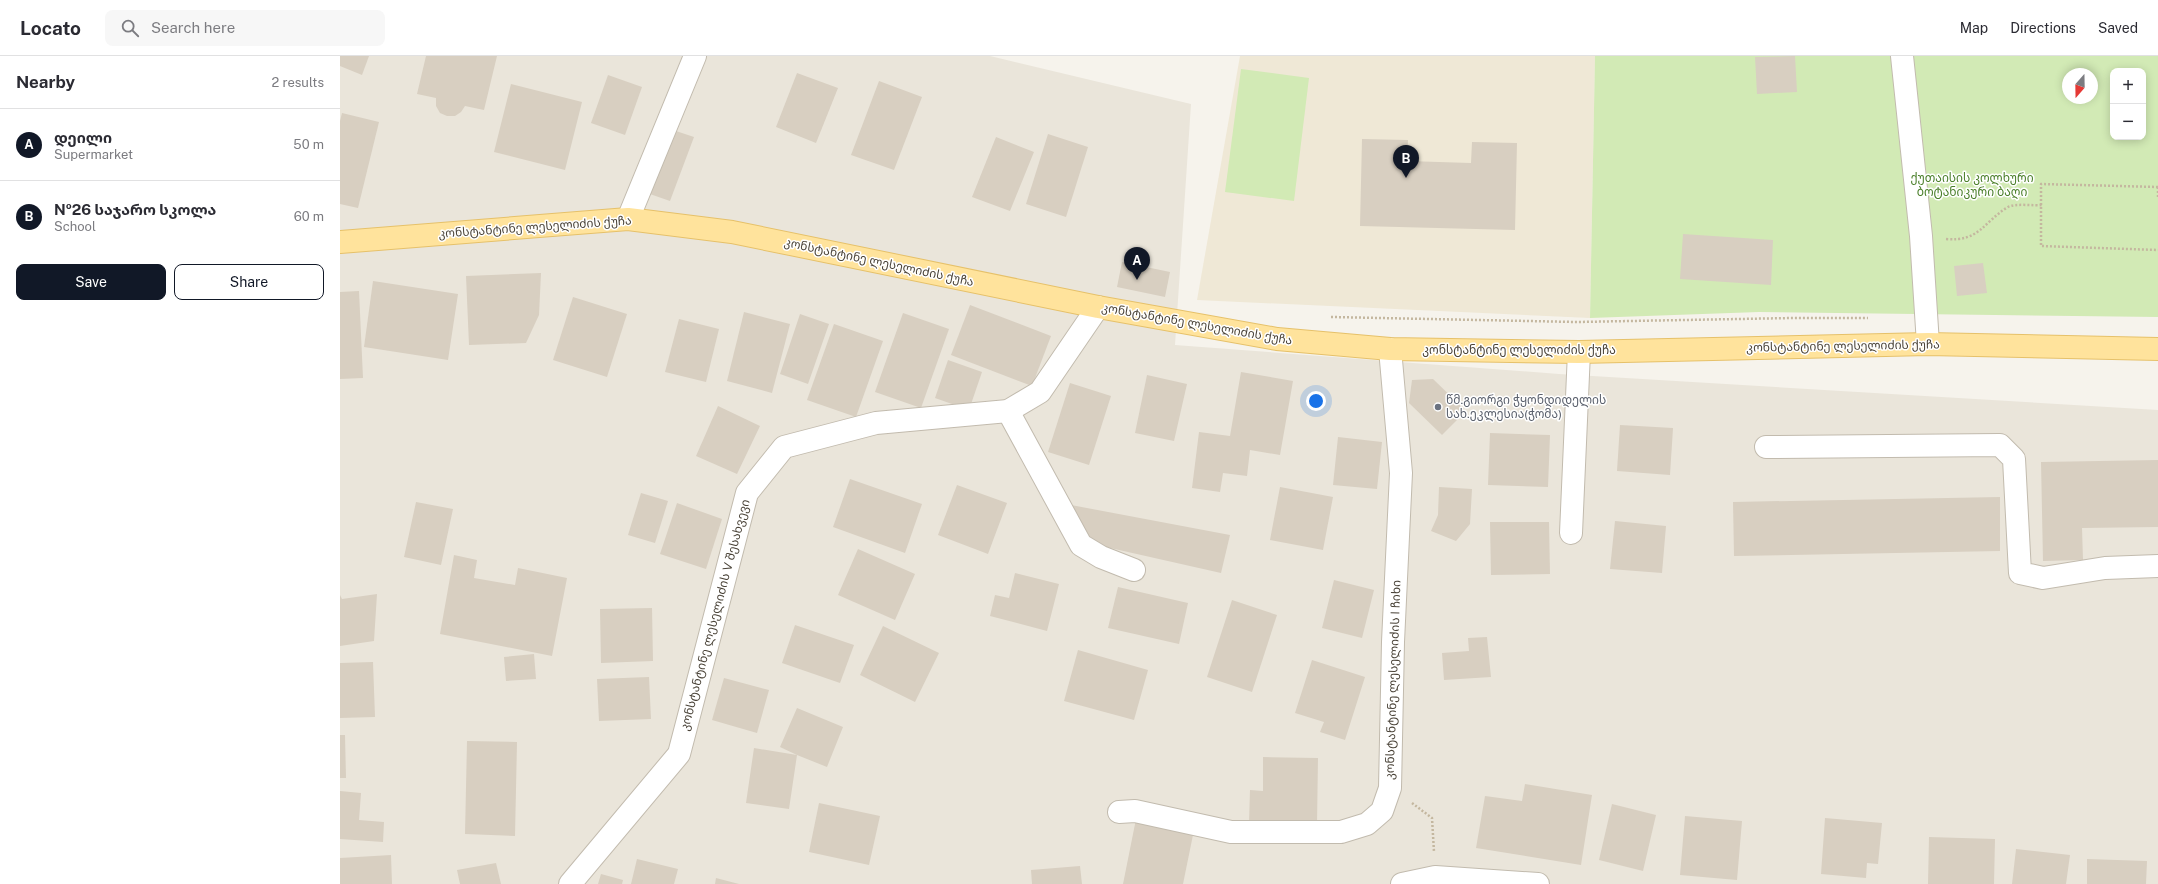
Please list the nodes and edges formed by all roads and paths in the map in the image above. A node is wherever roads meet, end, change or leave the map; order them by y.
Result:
1 (695, 56) edge
2 (1902, 56) edge
3 (2158, 187) edge
4 (2158, 197) edge
5 (2042, 206) junction
6 (628, 219) junction
7 (1921, 236) junction
8 (340, 242) edge
9 (2158, 250) edge
10 (1098, 307) junction
11 (1327, 316) dead end
12 (1870, 318) dead end
13 (1928, 344) junction
14 (1390, 349) junction
15 (2158, 349) edge
16 (1579, 352) junction
17 (1008, 411) junction
18 (1766, 447) dead end
19 (1571, 533) dead end
20 (2158, 566) edge
21 (1134, 570) dead end
22 (1119, 812) dead end
23 (1432, 818) dead end
24 (1435, 877) junction
25 (570, 884) edge
26 (1402, 884) edge
27 (1538, 884) edge

1 - 6 street
2 - 7 street
3 - 4 path
3 - 5 path
5 - 7 path
5 - 9 path
6 - 8 main road, კონსტანტინე ლესელიძის ქუჩა
6 - 10 main road, კონსტანტინე ლესელიძის ქუჩა
7 - 13 street
10 - 14 main road, კონსტანტინე ლესელიძის ქუჩა
10 - 17 street, კონსტანტინე ლესელიძის V შესახვევი
11 - 12 path
13 - 15 main road, კონსტანტინე ლესელიძის ქუჩა
13 - 16 main road, კონსტანტინე ლესელიძის ქუჩა
14 - 16 main road, კონსტანტინე ლესელიძის ქუჩა
14 - 22 street, კონსტანტინე ლესელიძის I ჩიხი
16 - 19 street
17 - 21 street
17 - 25 street, კონსტანტინე ლესელიძის V შესახვევი
18 - 20 street
23 - 24 path
24 - 26 street
24 - 27 street

